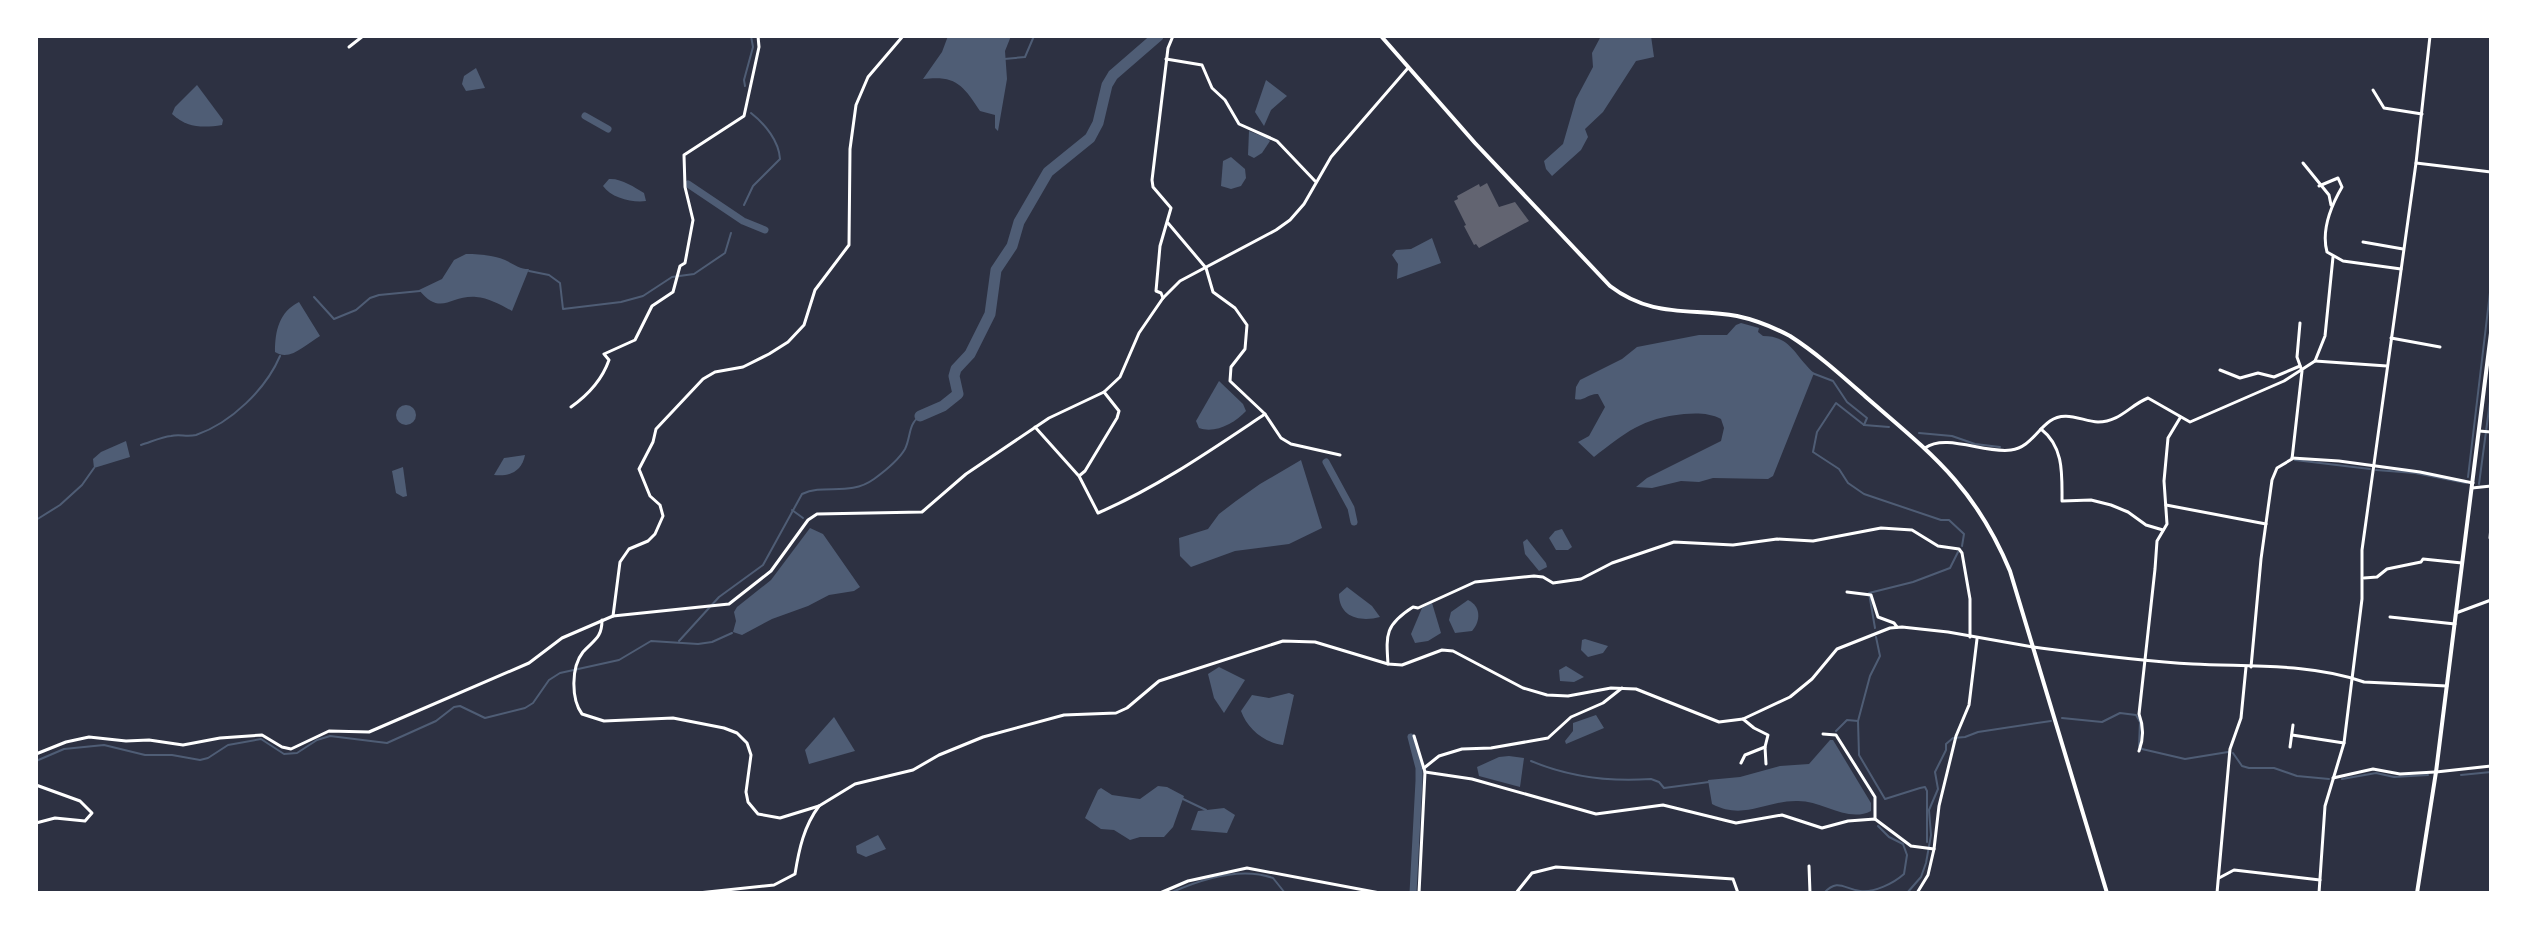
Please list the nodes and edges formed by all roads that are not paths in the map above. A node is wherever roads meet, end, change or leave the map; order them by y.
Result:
1 (363, 36) edge
2 (758, 36) edge
3 (903, 36) edge
4 (1173, 36) edge
5 (1381, 36) edge
6 (2430, 36) edge
7 (349, 47) dead end
8 (1166, 59) junction
9 (1408, 68) junction
10 (2373, 90) dead end
11 (2422, 114) junction
12 (2303, 163) dead end
13 (2416, 163) junction
14 (2491, 172) edge
15 (1317, 182) junction
16 (2319, 186) junction
17 (2331, 205) junction
18 (1168, 223) junction
19 (2363, 242) dead end
20 (2403, 249) junction
21 (2333, 257) junction
22 (1206, 268) junction
23 (2401, 269) junction
24 (1163, 298) junction
25 (2300, 323) dead end
26 (2491, 333) edge
27 (2391, 338) junction
28 (2440, 347) dead end
29 (2315, 361) junction
30 (2387, 366) junction
31 (2301, 369) junction
32 (2220, 370) dead end
33 (1104, 392) junction
34 (571, 407) dead end
35 (1265, 414) junction
36 (2180, 418) junction
37 (1035, 427) junction
38 (2041, 429) junction
39 (2486, 432) edge
40 (1925, 448) junction
41 (1340, 455) dead end
42 (2292, 458) junction
43 (2373, 467) junction
44 (1079, 476) junction
45 (2473, 486) junction
46 (2491, 486) edge
47 (2166, 505) junction
48 (2266, 524) junction
49 (2491, 527) edge
50 (2163, 530) junction
51 (2490, 538) edge
52 (2463, 563) junction
53 (2364, 578) junction
54 (1847, 592) dead end
55 (2491, 600) edge
56 (2456, 613) junction
57 (613, 616) junction
58 (2390, 617) dead end
59 (602, 620) junction
60 (2455, 624) junction
61 (1897, 627) junction
62 (1970, 637) junction
63 (1977, 639) junction
64 (2033, 647) junction
65 (2144, 661) junction
66 (1388, 664) junction
67 (2248, 667) junction
68 (2352, 678) junction
69 (2447, 686) junction
70 (1622, 688) junction
71 (1743, 719) junction
72 (2293, 725) dead end
73 (1823, 734) dead end
74 (2292, 735) junction
75 (1414, 736) dead end
76 (2344, 743) junction
77 (1765, 747) junction
78 (2290, 747) dead end
79 (2140, 748) dead end
80 (36, 754) edge
81 (1741, 763) dead end
82 (1766, 764) dead end
83 (2491, 766) edge
84 (1424, 770) junction
85 (2436, 772) junction
86 (2333, 778) junction
87 (36, 785) edge
88 (819, 806) junction
89 (1875, 819) junction
90 (36, 823) edge
91 (1931, 849) junction
92 (1809, 866) dead end
93 (2219, 878) junction
94 (2320, 880) junction
95 (1416, 892) edge
96 (698, 893) edge
97 (1160, 893) edge
98 (1435, 893) edge
99 (1516, 893) edge
100 (1738, 893) edge
101 (1810, 893) edge
102 (1917, 893) edge
103 (2107, 893) edge
104 (2217, 893) edge
105 (2319, 893) edge
106 (2417, 893) edge

1 - 7 street
2 - 34 street
3 - 57 street
4 - 8 street
5 - 9 main road
6 - 11 street
8 - 15 street
8 - 18 street
9 - 15 street
9 - 40 main road
10 - 11 street
11 - 13 street
12 - 16 street
13 - 14 street
13 - 20 street
15 - 22 street
16 - 17 street
16 - 17 street
17 - 21 street
18 - 22 street
18 - 24 street
19 - 20 street
20 - 23 street
21 - 23 street
21 - 29 street
22 - 24 street
22 - 35 street
23 - 27 street
24 - 33 street
25 - 31 street
26 - 39 main road
27 - 28 street
27 - 30 street
29 - 30 street
29 - 31 street
30 - 43 street
31 - 32 street
31 - 36 street
31 - 42 street
33 - 37 street
33 - 44 street
35 - 41 street
35 - 44 street
36 - 38 street
36 - 47 street
37 - 44 street
37 - 57 street
38 - 40 street
38 - 50 street
39 - 45 main road
40 - 64 main road
42 - 43 street
42 - 48 street
43 - 45 street
43 - 53 street
45 - 46 street
45 - 52 main road
47 - 48 street
47 - 50 street
48 - 67 street
49 - 51 street
50 - 65 street
52 - 53 street
52 - 56 main road
53 - 68 street
54 - 61 street
55 - 56 street
56 - 60 main road
57 - 59 street
58 - 60 street
59 - 80 street
59 - 88 street
60 - 69 main road
61 - 62 street
61 - 71 street
62 - 63 street
62 - 66 street
63 - 64 street
63 - 91 street
64 - 65 street
64 - 103 main road
65 - 67 street
65 - 79 street
66 - 70 street
66 - 88 street
67 - 68 street
67 - 93 street
68 - 69 street
68 - 76 street
69 - 85 main road
70 - 71 street
70 - 84 street
71 - 77 street
72 - 74 street
73 - 89 street
74 - 76 street
74 - 78 street
75 - 84 street
76 - 86 street
77 - 81 street
77 - 82 street
83 - 85 street
84 - 89 street
84 - 95 street
85 - 86 street
85 - 106 main road
86 - 94 street
87 - 90 street
88 - 96 street
89 - 91 street
91 - 102 street
92 - 101 street
93 - 94 street
93 - 104 street
94 - 105 street
95 - 97 street
95 - 98 street
99 - 100 street

